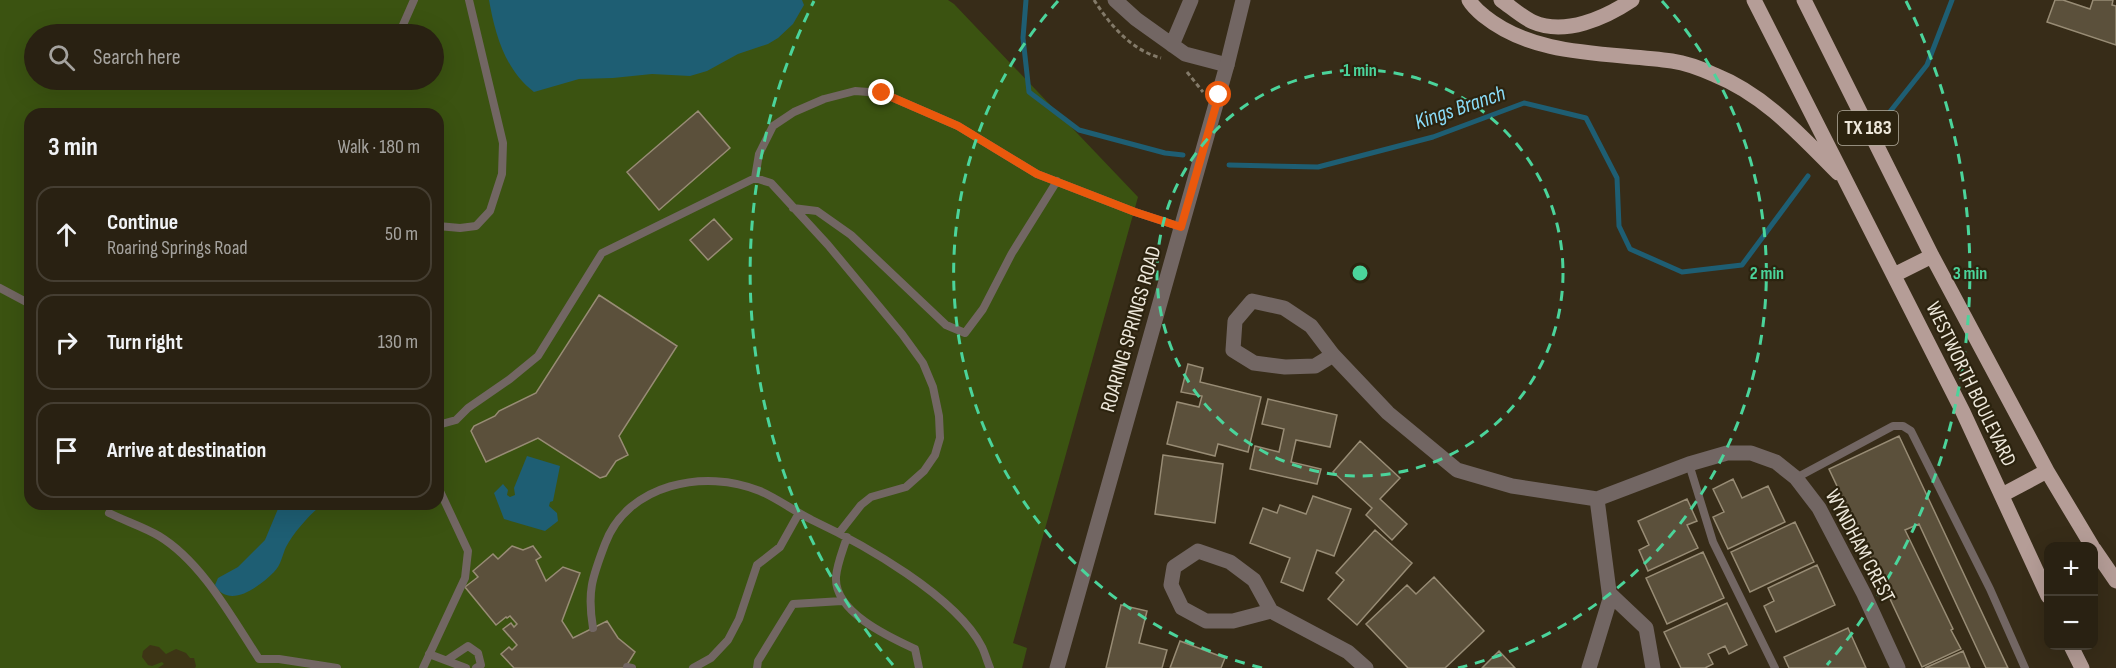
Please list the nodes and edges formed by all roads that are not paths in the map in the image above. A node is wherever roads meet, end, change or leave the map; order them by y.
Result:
1 (414, 0) edge
2 (469, 0) edge
3 (1115, 0) edge
4 (1191, 0) edge
5 (1243, 0) edge
6 (1469, 0) edge
7 (1501, 0) edge
8 (1632, 0) edge
9 (1754, 0) edge
10 (1804, 0) edge
11 (403, 24) edge
12 (1172, 45) junction
13 (1227, 65) junction
14 (755, 178) junction
15 (1057, 182) junction
16 (1849, 184) junction
17 (793, 208) junction
18 (444, 227) edge
19 (1181, 227) junction
20 (1932, 256) junction
21 (1894, 275) junction
22 (0, 288) edge
23 (24, 301) edge
24 (1333, 355) junction
25 (444, 423) edge
26 (1689, 464) junction
27 (2047, 471) junction
28 (1796, 478) junction
29 (2002, 495) junction
30 (1597, 499) junction
31 (444, 500) edge
32 (108, 513) dead end
33 (799, 513) junction
34 (843, 535) junction
35 (2089, 542) edge
36 (2098, 555) edge
37 (2116, 581) edge
38 (2044, 585) edge
39 (1610, 594) junction
40 (842, 601) junction
41 (1271, 610) junction
42 (593, 628) dead end
43 (2073, 650) edge
44 (429, 654) junction
45 (447, 660) junction
46 (337, 668) edge
47 (423, 668) edge
48 (466, 668) edge
49 (476, 668) edge
50 (693, 668) edge
51 (757, 668) edge
52 (919, 668) edge
53 (990, 668) edge
54 (1057, 668) edge
55 (1366, 668) edge
56 (1589, 668) edge
57 (1653, 668) edge
58 (1775, 668) edge
59 (1898, 668) edge
60 (2025, 668) edge
61 (2082, 668) edge

1 - 11 lane
2 - 18 lane
3 - 12 street
4 - 12 street
5 - 13 street, ROARING SPRINGS ROAD
6 - 16 main road
7 - 8 main road
9 - 16 main road, WESTWORTH BOULEVARD / TX 183
10 - 20 main road, WESTWORTH BOULEVARD / TX 183
12 - 13 street
13 - 19 street, ROARING SPRINGS ROAD
14 - 15 lane
14 - 17 lane
14 - 25 lane
15 - 17 lane
15 - 19 lane
16 - 21 main road, WESTWORTH BOULEVARD / TX 183
17 - 34 lane
19 - 54 street, ROARING SPRINGS ROAD
20 - 21 main road
20 - 27 main road, WESTWORTH BOULEVARD / TX 183
21 - 29 main road, WESTWORTH BOULEVARD / TX 183
22 - 23 lane
24 - 24 street
24 - 30 street
26 - 28 street, WYNDHAM CREST
26 - 30 street, WYNDHAM CREST
26 - 58 lane
27 - 29 main road
27 - 35 main road, WESTWORTH BOULEVARD / TX 183
28 - 59 street, WYNDHAM CREST
28 - 60 lane
29 - 38 main road, WESTWORTH BOULEVARD / TX 183
30 - 39 street
31 - 44 lane
32 - 46 lane
33 - 34 lane
33 - 42 lane
33 - 50 lane
34 - 40 lane
34 - 53 lane
36 - 37 main road, WESTWORTH BOULEVARD / TX 183
39 - 56 street
39 - 57 street
40 - 51 lane
40 - 52 lane
41 - 41 street
41 - 55 street
43 - 61 main road
44 - 45 lane
44 - 47 lane
45 - 48 lane
45 - 49 lane

